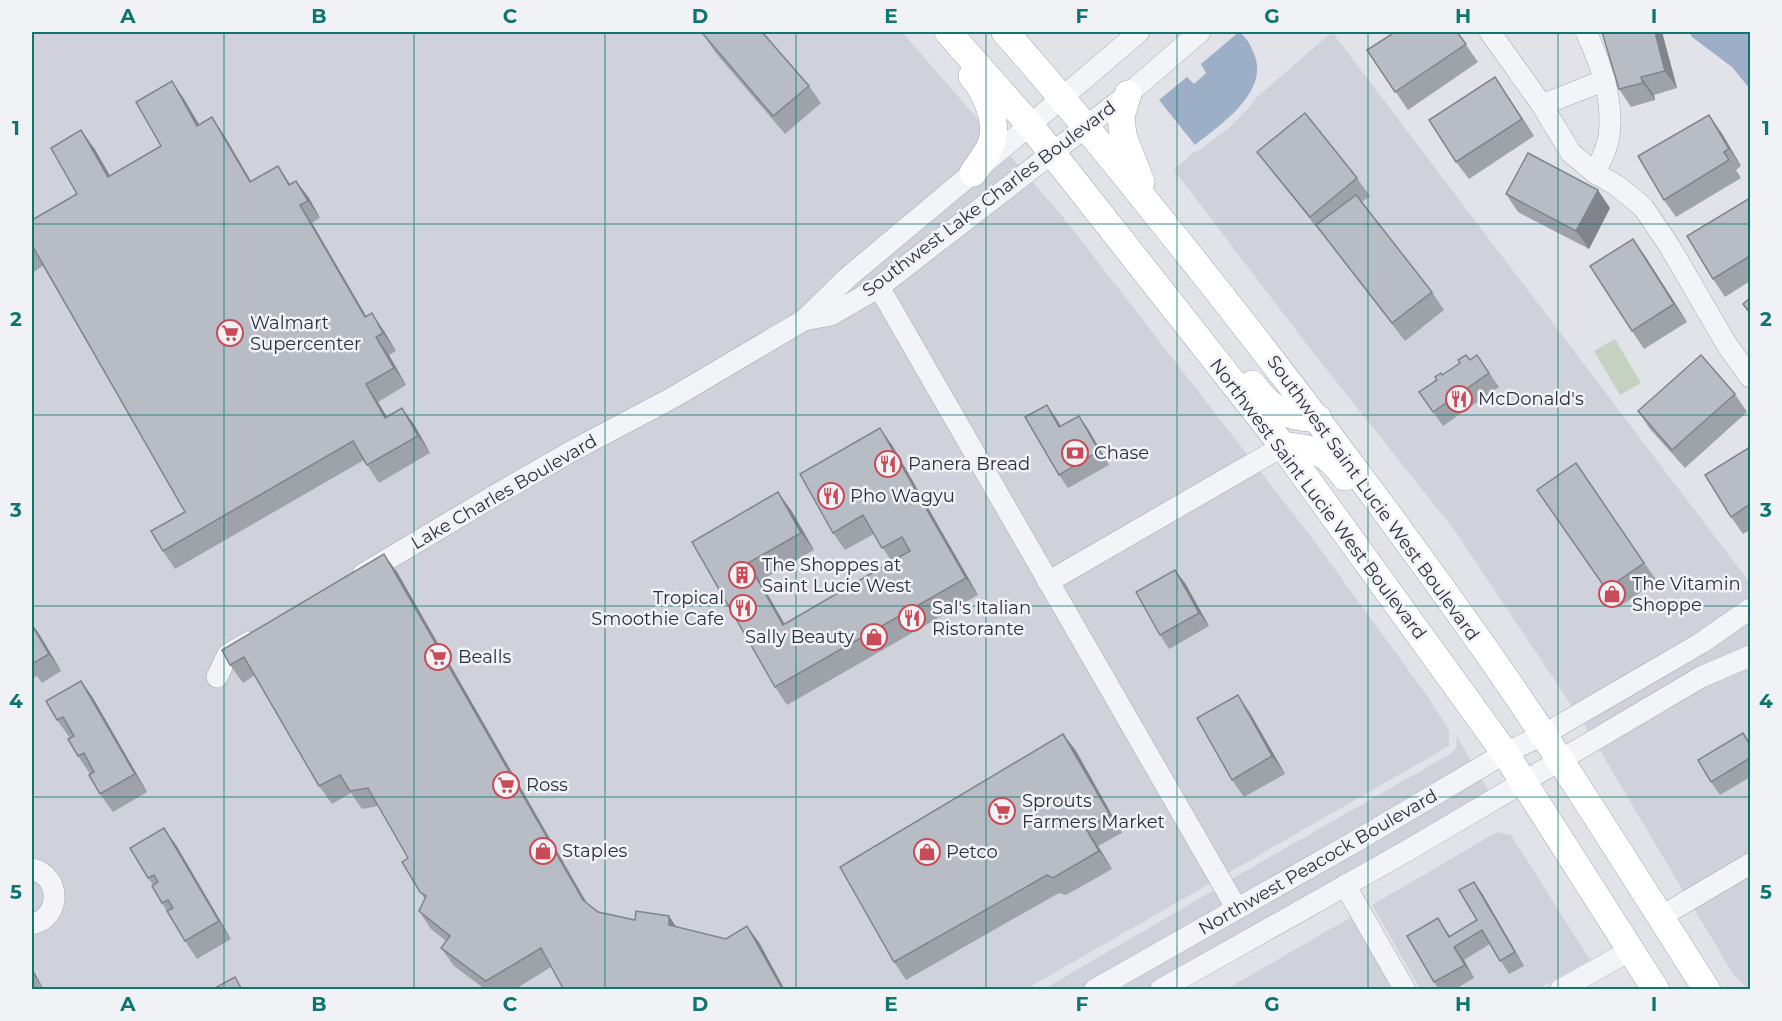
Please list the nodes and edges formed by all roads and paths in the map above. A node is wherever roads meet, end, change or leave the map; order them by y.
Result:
1 (934, 32) edge
2 (948, 32) edge
3 (1005, 32) edge
4 (1138, 32) edge
5 (1200, 32) edge
6 (1490, 32) edge
7 (1586, 32) edge
8 (1605, 80) junction
9 (1128, 94) junction
10 (1062, 97) junction
11 (1542, 105) junction
12 (1030, 125) junction
13 (1087, 126) junction
14 (1052, 152) junction
15 (973, 173) junction
16 (1595, 173) junction
17 (1146, 200) junction
18 (1104, 218) junction
19 (1688, 236) edge
20 (1670, 247) junction
21 (879, 287) junction
22 (804, 320) junction
23 (1750, 377) edge
24 (1318, 418) junction
25 (1283, 446) junction
26 (351, 581) edge
27 (1047, 582) junction
28 (1750, 609) edge
29 (269, 630) edge
30 (1485, 650) junction
31 (1750, 656) edge
32 (217, 677) dead end
33 (1543, 735) junction
34 (1505, 753) junction
35 (1560, 761) junction
36 (1524, 782) junction
37 (1750, 864) edge
38 (32, 869) edge
39 (1345, 885) junction
40 (1237, 909) junction
41 (1660, 917) junction
42 (32, 924) edge
43 (1631, 950) junction
44 (1094, 990) edge
45 (1161, 990) edge
46 (1405, 990) edge
47 (1560, 990) edge
48 (1656, 990) edge
49 (1707, 990) edge

1 - 15 main road
2 - 12 main road, Northwest Saint Lucie West Boulevard
3 - 10 main road, Southwest Saint Lucie West Boulevard
4 - 10 street, Southwest Lake Charles Boulevard
5 - 9 street, Southwest Lake Charles Boulevard
6 - 11 street
7 - 8 street
8 - 11 street
8 - 16 street
9 - 13 street, Southwest Lake Charles Boulevard
9 - 17 main road
10 - 12 street, Southwest Lake Charles Boulevard
10 - 13 main road, Southwest Saint Lucie West Boulevard
11 - 16 street
12 - 14 main road, Northwest Saint Lucie West Boulevard
12 - 15 street, Southwest Lake Charles Boulevard
13 - 14 street, Southwest Lake Charles Boulevard
13 - 17 main road, Southwest Saint Lucie West Boulevard
14 - 18 main road, Northwest Saint Lucie West Boulevard
14 - 21 street, Southwest Lake Charles Boulevard
15 - 22 street, Southwest Lake Charles Boulevard
16 - 20 street
17 - 24 main road, Southwest Saint Lucie West Boulevard
18 - 24 main road
18 - 25 main road, Northwest Saint Lucie West Boulevard
19 - 20 street
20 - 23 street
21 - 22 street, Southwest Lake Charles Boulevard
21 - 27 street
22 - 26 street, Lake Charles Boulevard
24 - 30 main road, Southwest Saint Lucie West Boulevard
25 - 27 street
25 - 30 main road
25 - 34 main road, Northwest Saint Lucie West Boulevard
27 - 40 street
28 - 33 street, Northwest Peacock Boulevard
29 - 32 street
30 - 33 main road, Southwest Saint Lucie West Boulevard
31 - 35 street, Northwest Peacock Boulevard
33 - 34 street, Northwest Peacock Boulevard
33 - 35 main road, Southwest Saint Lucie West Boulevard
34 - 36 main road, Northwest Saint Lucie West Boulevard
34 - 40 street, Northwest Peacock Boulevard
35 - 36 street, Northwest Peacock Boulevard
35 - 41 main road, Southwest Saint Lucie West Boulevard
36 - 39 street, Northwest Peacock Boulevard
36 - 43 main road, Northwest Saint Lucie West Boulevard
37 - 41 street
38 - 42 street
39 - 45 street, Northwest Peacock Boulevard
39 - 46 street
40 - 44 street, Northwest Peacock Boulevard
41 - 49 main road, Southwest Saint Lucie West Boulevard
43 - 47 street
43 - 48 main road, Northwest Saint Lucie West Boulevard

